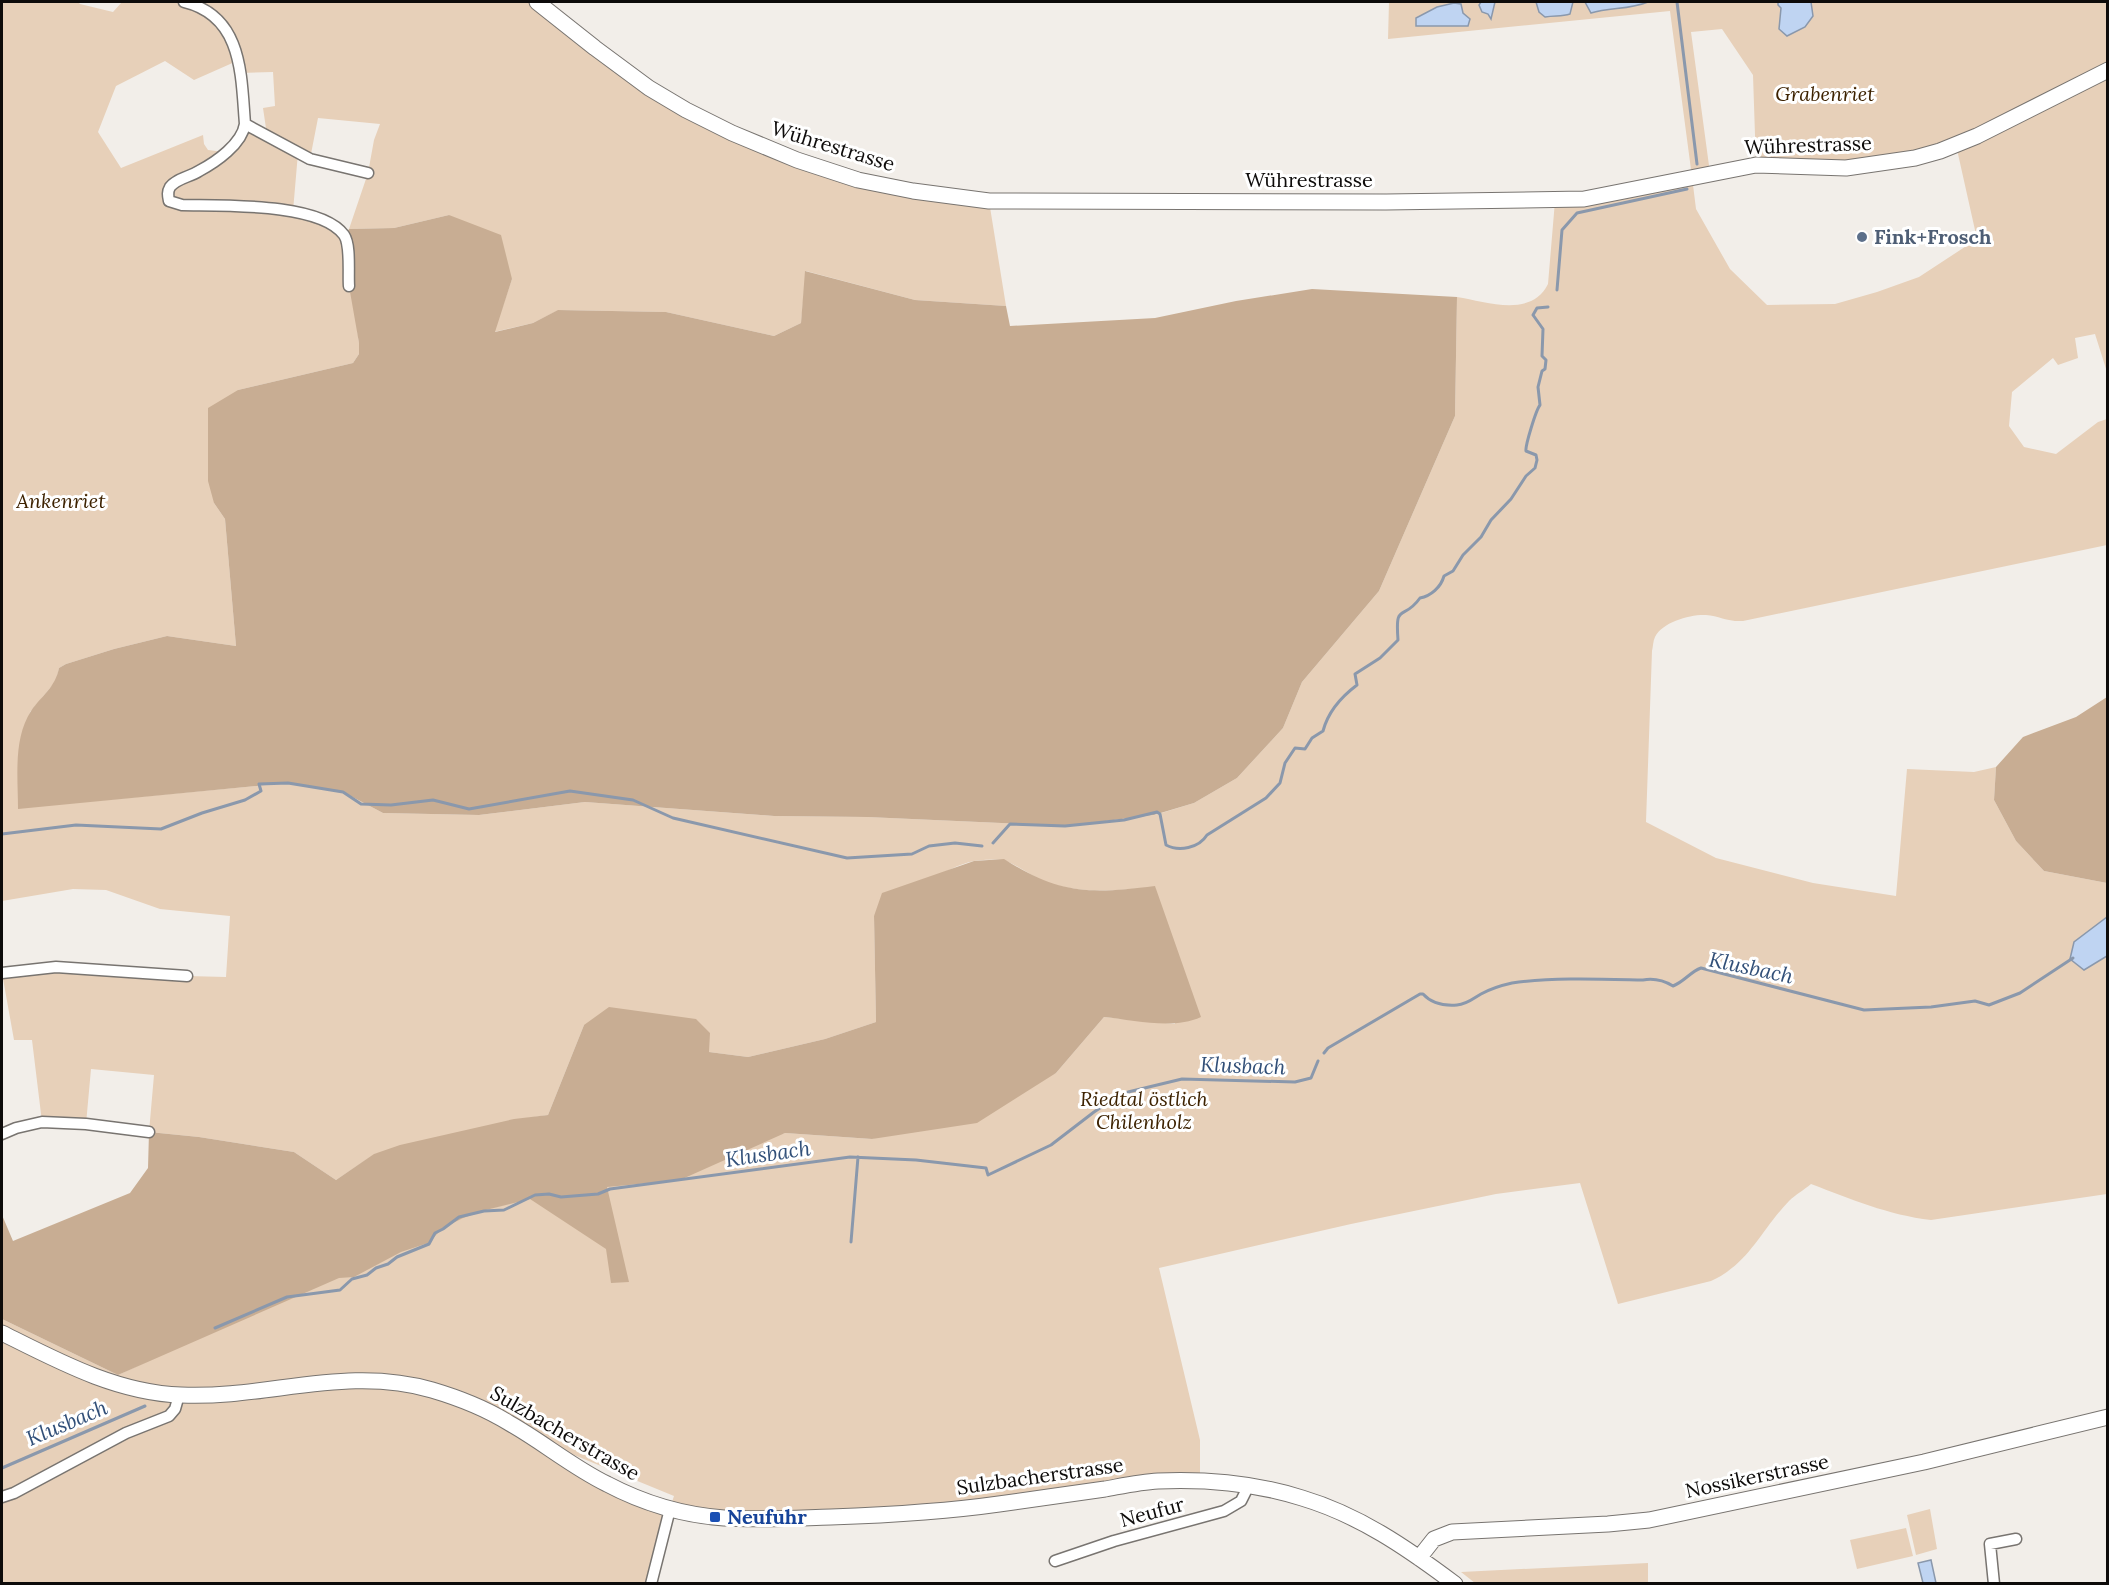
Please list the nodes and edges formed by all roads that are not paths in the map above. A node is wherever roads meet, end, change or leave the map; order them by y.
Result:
1 (184, 2) edge
2 (537, 2) edge
3 (2108, 70) edge
4 (245, 124) junction
5 (368, 173) dead end
6 (349, 286) dead end
7 (2, 973) edge
8 (187, 976) dead end
9 (149, 1132) dead end
10 (2, 1134) edge
11 (2, 1333) edge
12 (179, 1395) junction
13 (2108, 1417) edge
14 (1249, 1485) junction
15 (2, 1497) edge
16 (670, 1509) junction
17 (2016, 1539) dead end
18 (1419, 1558) junction
19 (1054, 1561) dead end
20 (651, 1584) edge
21 (1455, 1584) edge
22 (1994, 1584) edge

1 - 4 street
2 - 3 street, Wührestrasse
4 - 5 street
4 - 6 street
7 - 8 street
9 - 10 street
11 - 12 street, Sulzbacherstrasse
12 - 15 street
12 - 16 street, Sulzbacherstrasse
13 - 18 street, Nossikerstrasse
14 - 16 street, Sulzbacherstrasse
14 - 18 street, Sulzbacherstrasse
14 - 19 street, Neufur
16 - 20 street
17 - 22 street
18 - 21 street, Sulzbacherstrasse

